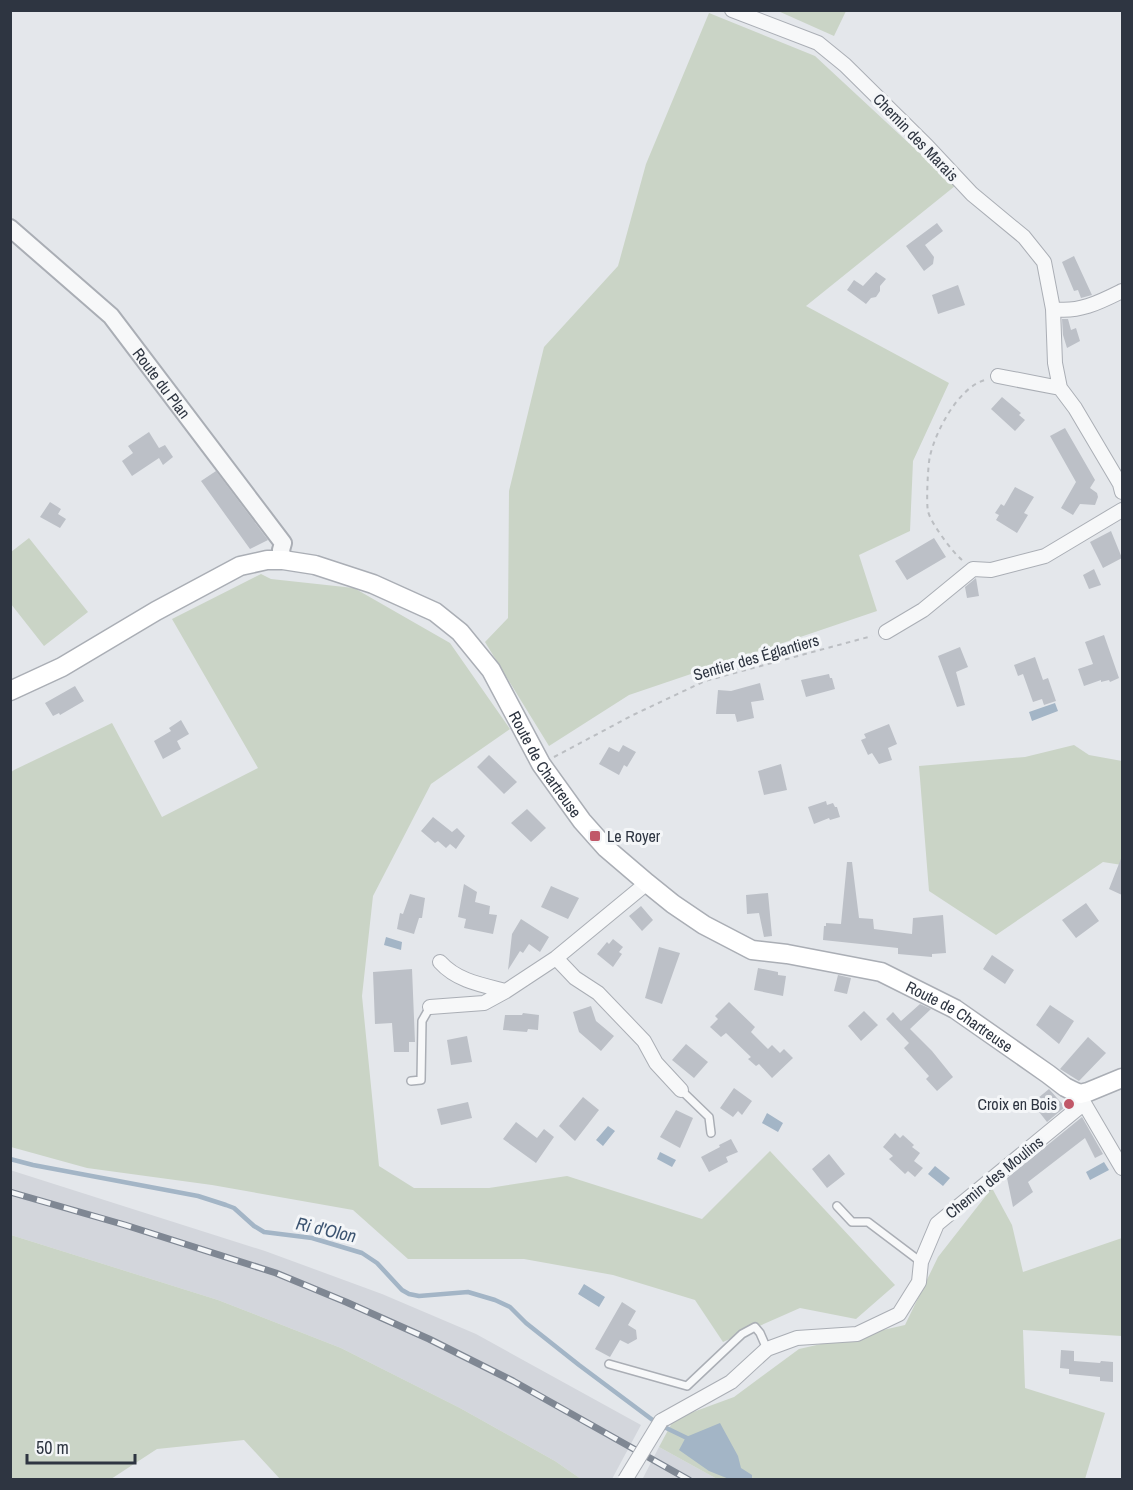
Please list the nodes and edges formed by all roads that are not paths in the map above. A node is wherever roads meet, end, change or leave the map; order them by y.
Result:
1 (732, 10) edge
2 (10, 228) edge
3 (1122, 291) edge
4 (1053, 309) junction
5 (998, 376) road end
6 (1060, 388) junction
7 (1122, 492) edge
8 (1122, 510) edge
9 (283, 560) junction
10 (886, 632) road end
11 (10, 691) edge
12 (647, 883) junction
13 (556, 958) junction
14 (440, 962) dead end
15 (506, 991) junction
16 (430, 1007) joint
17 (1122, 1074) edge
18 (411, 1081) dead end
19 (681, 1090) joint
20 (1082, 1100) junction
21 (711, 1133) dead end
22 (1122, 1168) edge
23 (837, 1206) dead end
24 (921, 1262) junction
25 (767, 1349) junction
26 (609, 1364) dead end
27 (625, 1479) edge

1 - 4 street, Chemin des Marais
2 - 9 street, Route du Plan
3 - 4 street
4 - 6 street, Chemin des Marais
5 - 6 street
6 - 7 street
8 - 10 street
9 - 11 main road, Route de Chartreuse
9 - 12 main road, Route de Chartreuse
12 - 13 street
12 - 20 main road, Route de Chartreuse
13 - 15 street
13 - 19 street
14 - 15 street
15 - 16 street
16 - 18 lane
17 - 20 main road
19 - 21 lane
20 - 22 street
20 - 24 street, Chemin des Moulins
23 - 24 lane
24 - 25 street, Chemin des Moulins
25 - 26 lane
25 - 27 street, Chemin des Moulins, bridge

